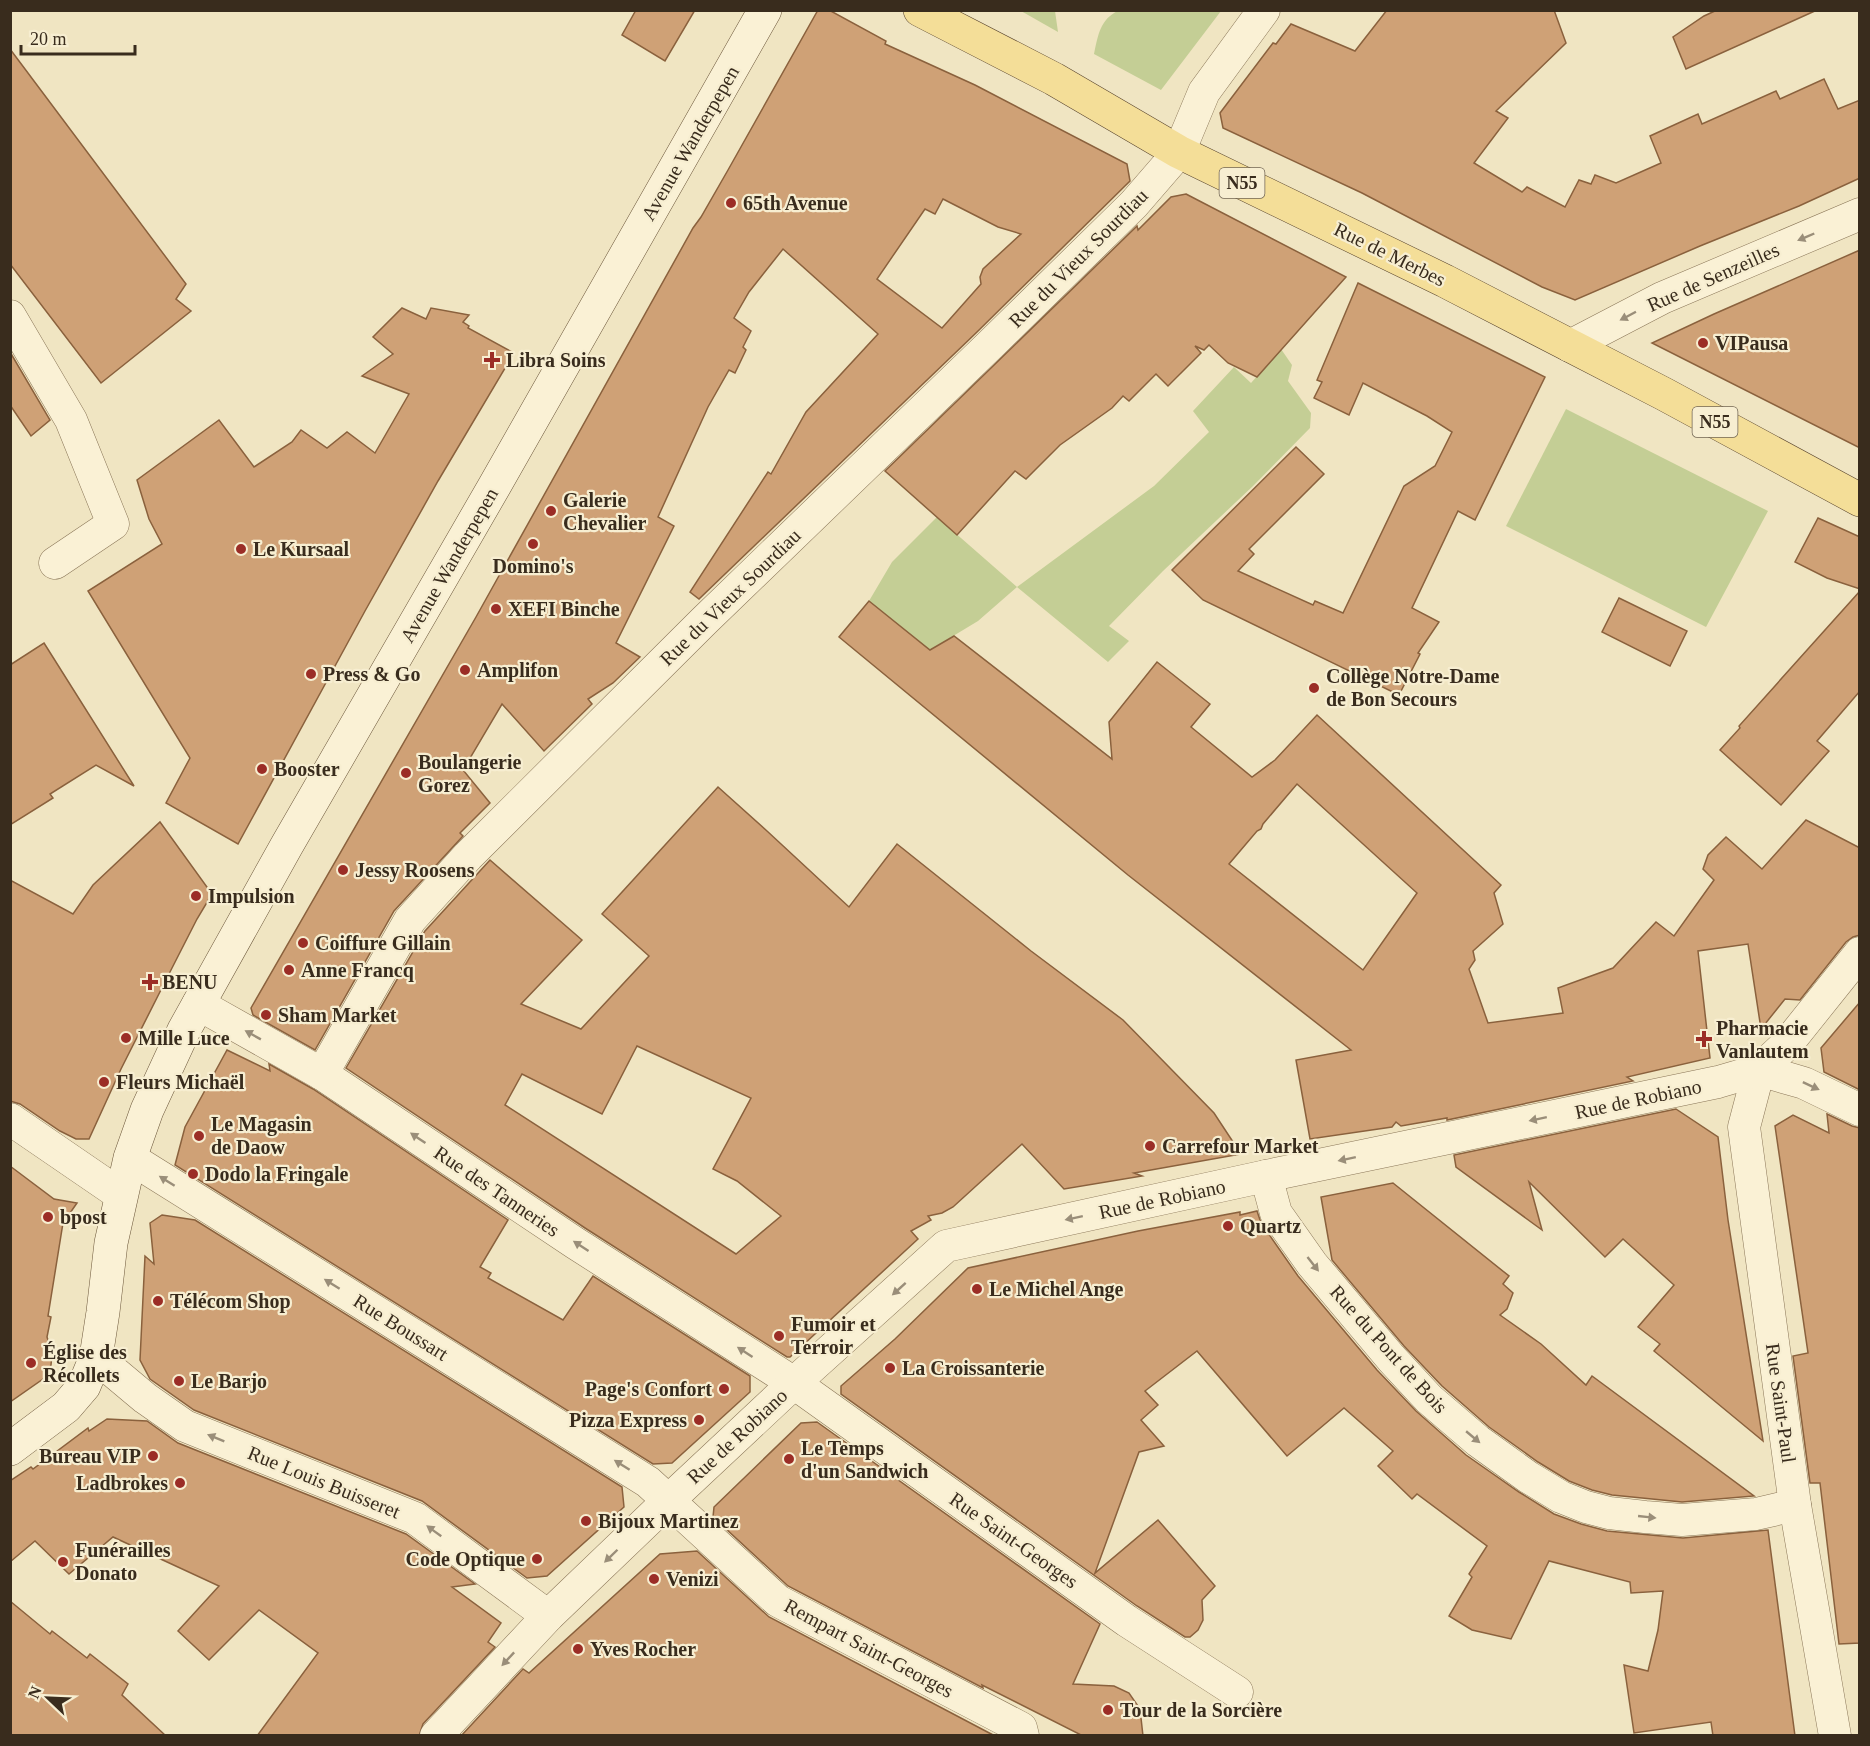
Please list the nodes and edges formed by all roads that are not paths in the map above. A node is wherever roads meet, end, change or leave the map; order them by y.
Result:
1 (765, 10) edge
2 (920, 10) edge
3 (1264, 10) edge
4 (1179, 152) junction
5 (1860, 214) edge
6 (10, 316) edge
7 (1570, 346) junction
8 (1860, 500) edge
9 (55, 563) dead end
10 (1860, 953) edge
11 (198, 1004) junction
12 (1759, 1070) junction
13 (322, 1074) junction
14 (1860, 1110) edge
15 (10, 1119) edge
16 (130, 1158) junction
17 (1266, 1176) junction
18 (121, 1195) junction
19 (96, 1357) junction
20 (794, 1383) junction
21 (10, 1449) edge
22 (668, 1501) junction
23 (1795, 1505) junction
24 (548, 1616) junction
25 (1237, 1692) dead end
26 (436, 1736) edge
27 (1023, 1736) edge
28 (1835, 1736) edge

1 - 11 main road, Avenue Wanderpepen
2 - 4 main road, Rue de Merbes / N55
3 - 4 street, Rue du Vieux Sourdiau
4 - 7 main road, Rue de Merbes / N55
4 - 13 street, Rue du Vieux Sourdiau
5 -> 7 street, Rue de Senzeilles
6 - 9 street
7 - 8 main road, Rue de Merbes / N55
10 - 12 street, Rue de Robiano
13 -> 11 street, Rue des Tanneries
11 - 16 main road, Avenue Wanderpepen
12 -> 14 street
12 -> 17 street, Rue de Robiano
12 - 23 street, Rue Saint-Paul
20 -> 13 street, Rue des Tanneries
15 - 18 street
16 - 18 main road, Avenue Wanderpepen
22 -> 16 street, Rue Boussart
17 -> 20 street, Rue de Robiano
17 -> 23 street, Rue du Pont de Bois
18 - 19 main road, Avenue Wanderpepen
19 - 21 main road, Avenue Wanderpepen
24 -> 19 street, Rue Louis Buisseret
20 - 22 street, Rue de Robiano
20 - 25 street, Rue Saint-Georges
22 -> 24 street, Rue de Robiano
22 - 27 street, Rempart Saint-Georges
23 - 28 street, Rue Saint-Paul
24 -> 26 street, Rue de Robiano

